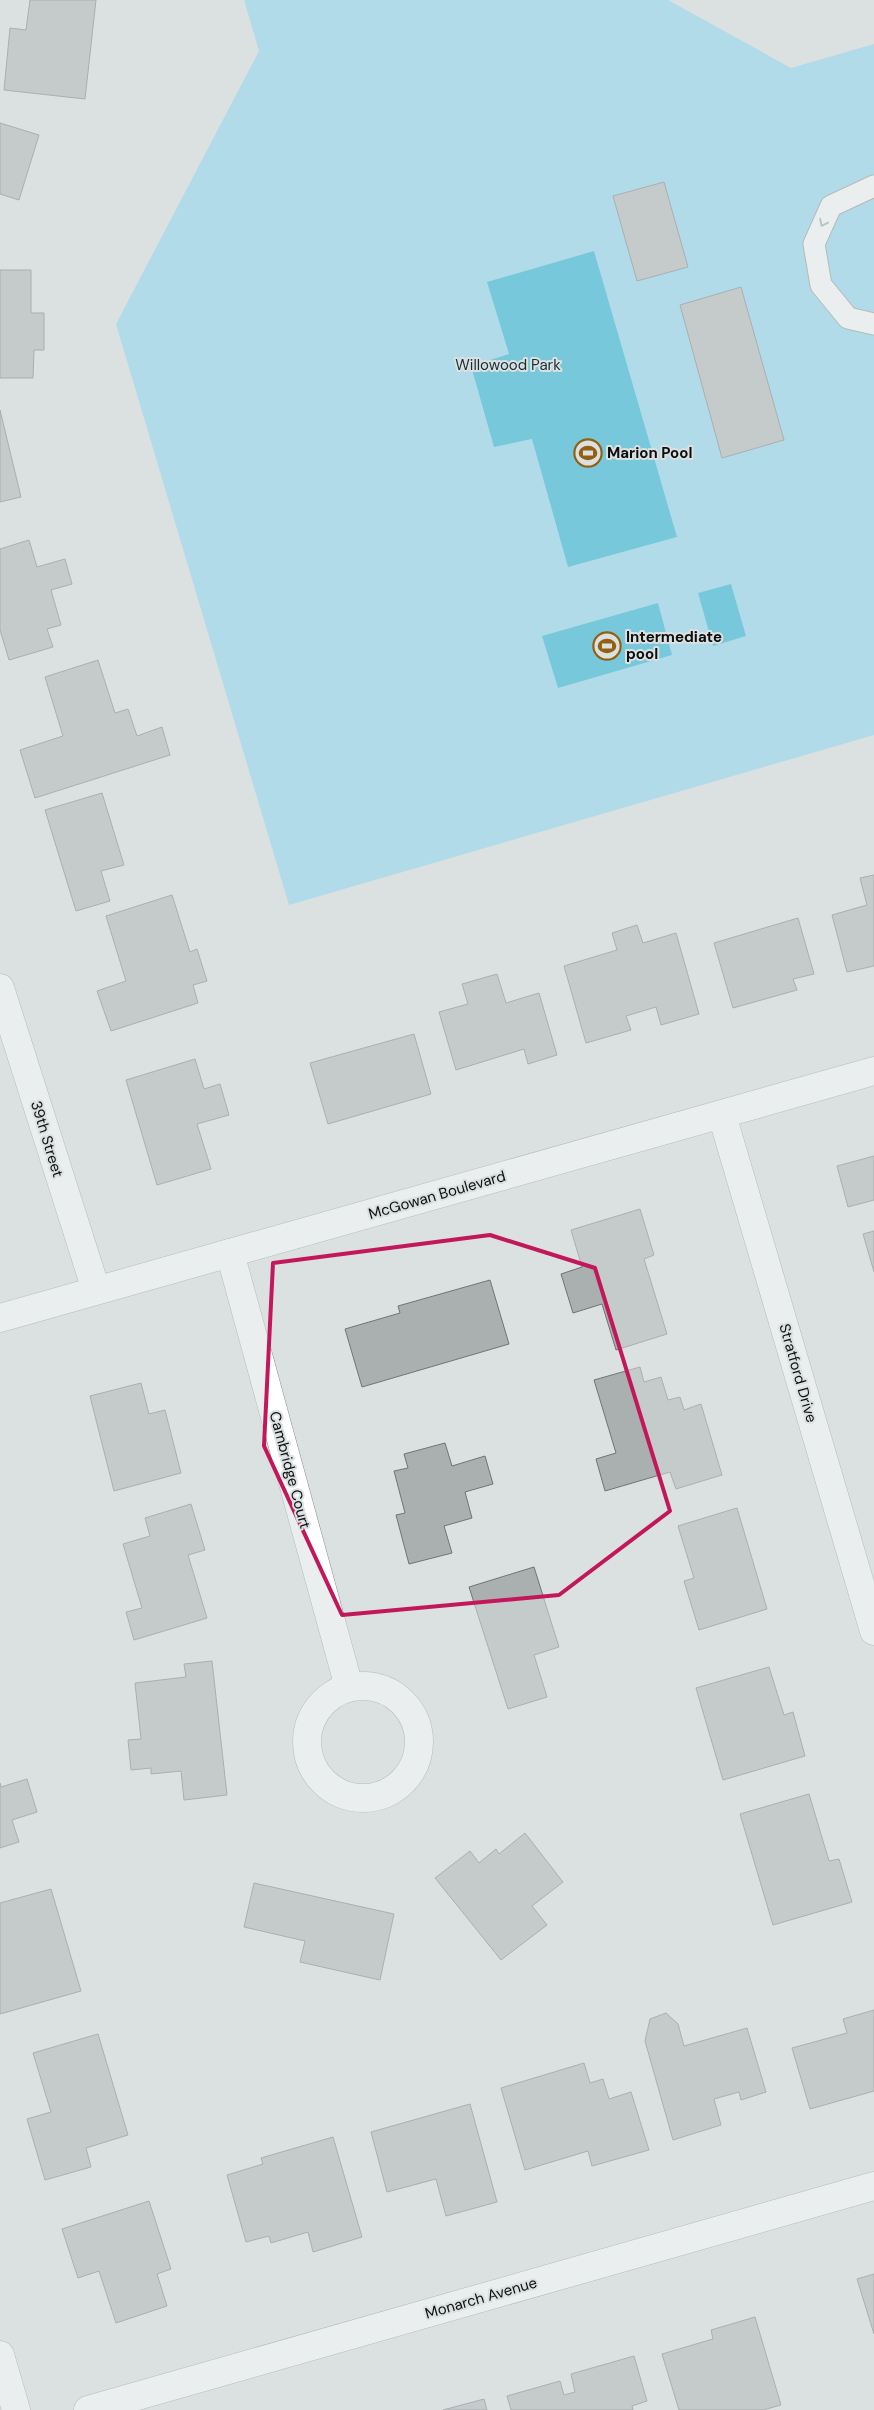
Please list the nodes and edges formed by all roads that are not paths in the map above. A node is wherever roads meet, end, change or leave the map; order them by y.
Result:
1 (874, 186) edge
2 (874, 324) edge
3 (0, 988) edge
4 (874, 1071) edge
5 (722, 1115) junction
6 (230, 1253) junction
7 (96, 1290) junction
8 (0, 1318) edge
9 (874, 1631) edge
10 (349, 1687) junction
11 (874, 2186) edge
12 (0, 2355) edge
13 (16, 2410) edge
14 (88, 2410) edge

1 -> 2 lane
3 - 7 street, 39th Street
4 - 5 street, McGowan Boulevard
5 - 6 street, McGowan Boulevard
5 - 9 street, Stratford Drive
6 - 7 street, McGowan Boulevard
6 - 10 street, Cambridge Court
7 - 8 street, McGowan Boulevard
10 - 10 street
11 - 14 street, Monarch Avenue
12 - 13 street

